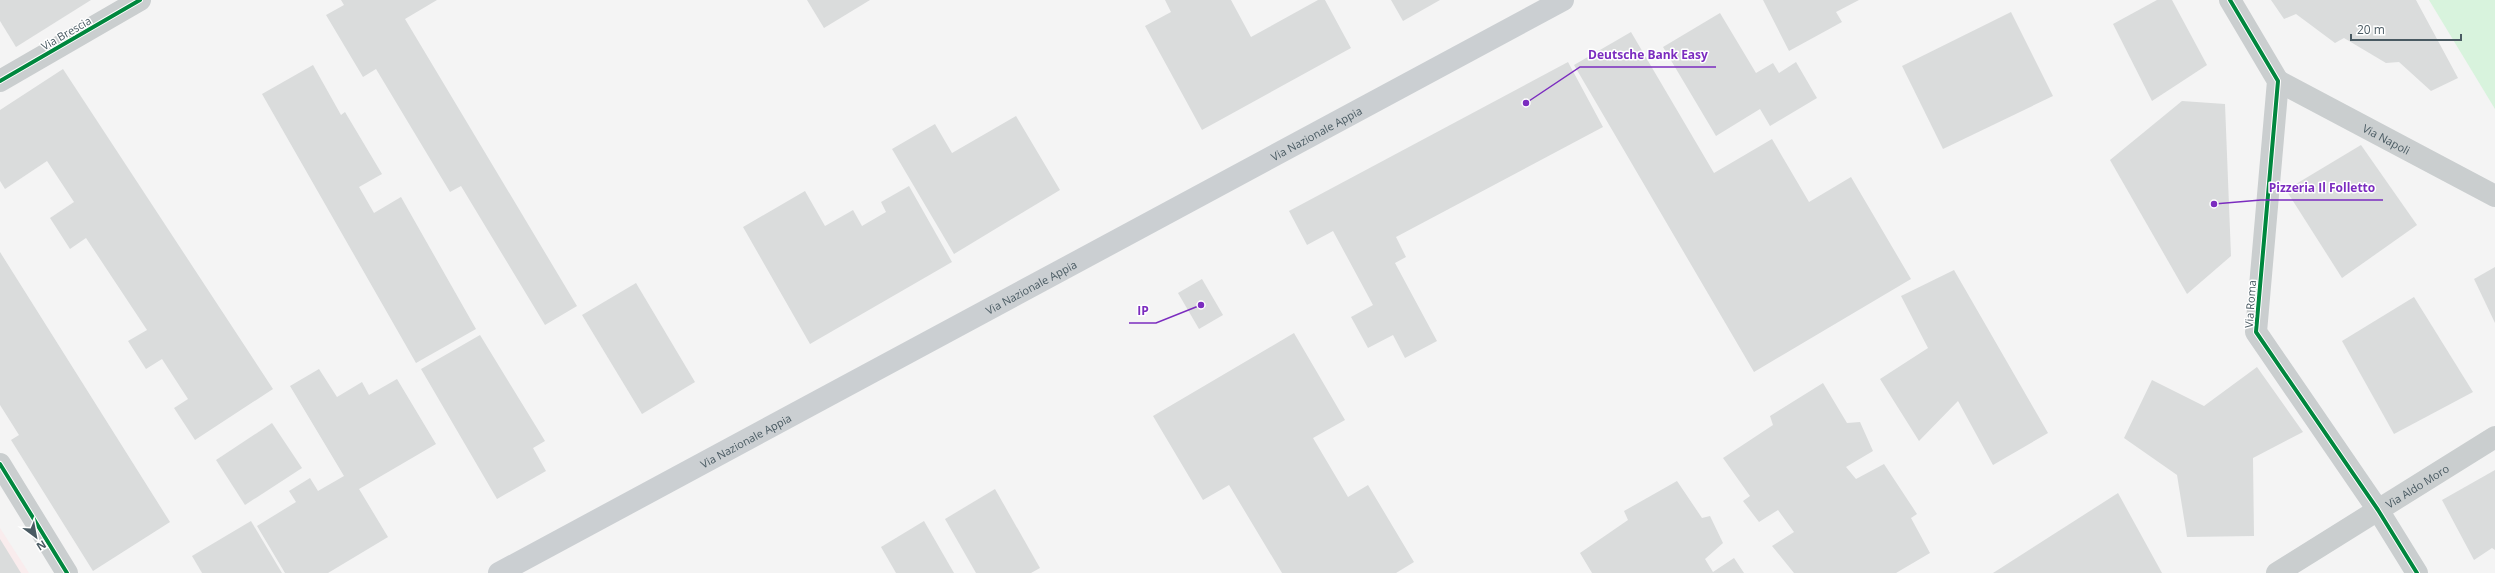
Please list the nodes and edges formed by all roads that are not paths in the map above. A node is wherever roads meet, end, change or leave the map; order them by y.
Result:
1 (140, 0) edge
2 (1563, 0) edge
3 (2230, 0) edge
4 (0, 81) edge
5 (2278, 82) junction
6 (2495, 196) edge
7 (2495, 437) edge
8 (0, 464) edge
9 (2378, 510) junction
10 (67, 573) edge
11 (499, 573) edge
12 (2277, 573) edge
13 (2417, 573) edge

1 - 4 street, Via Brescia
2 - 11 main road, Via Nazionale Appia
3 - 5 street
5 - 6 street, Via Napoli
5 - 9 street, Via Roma
7 - 9 street, Via Aldo Moro
8 - 10 street
9 - 12 street, Via Aldo Moro
9 - 13 street, Via Roma

